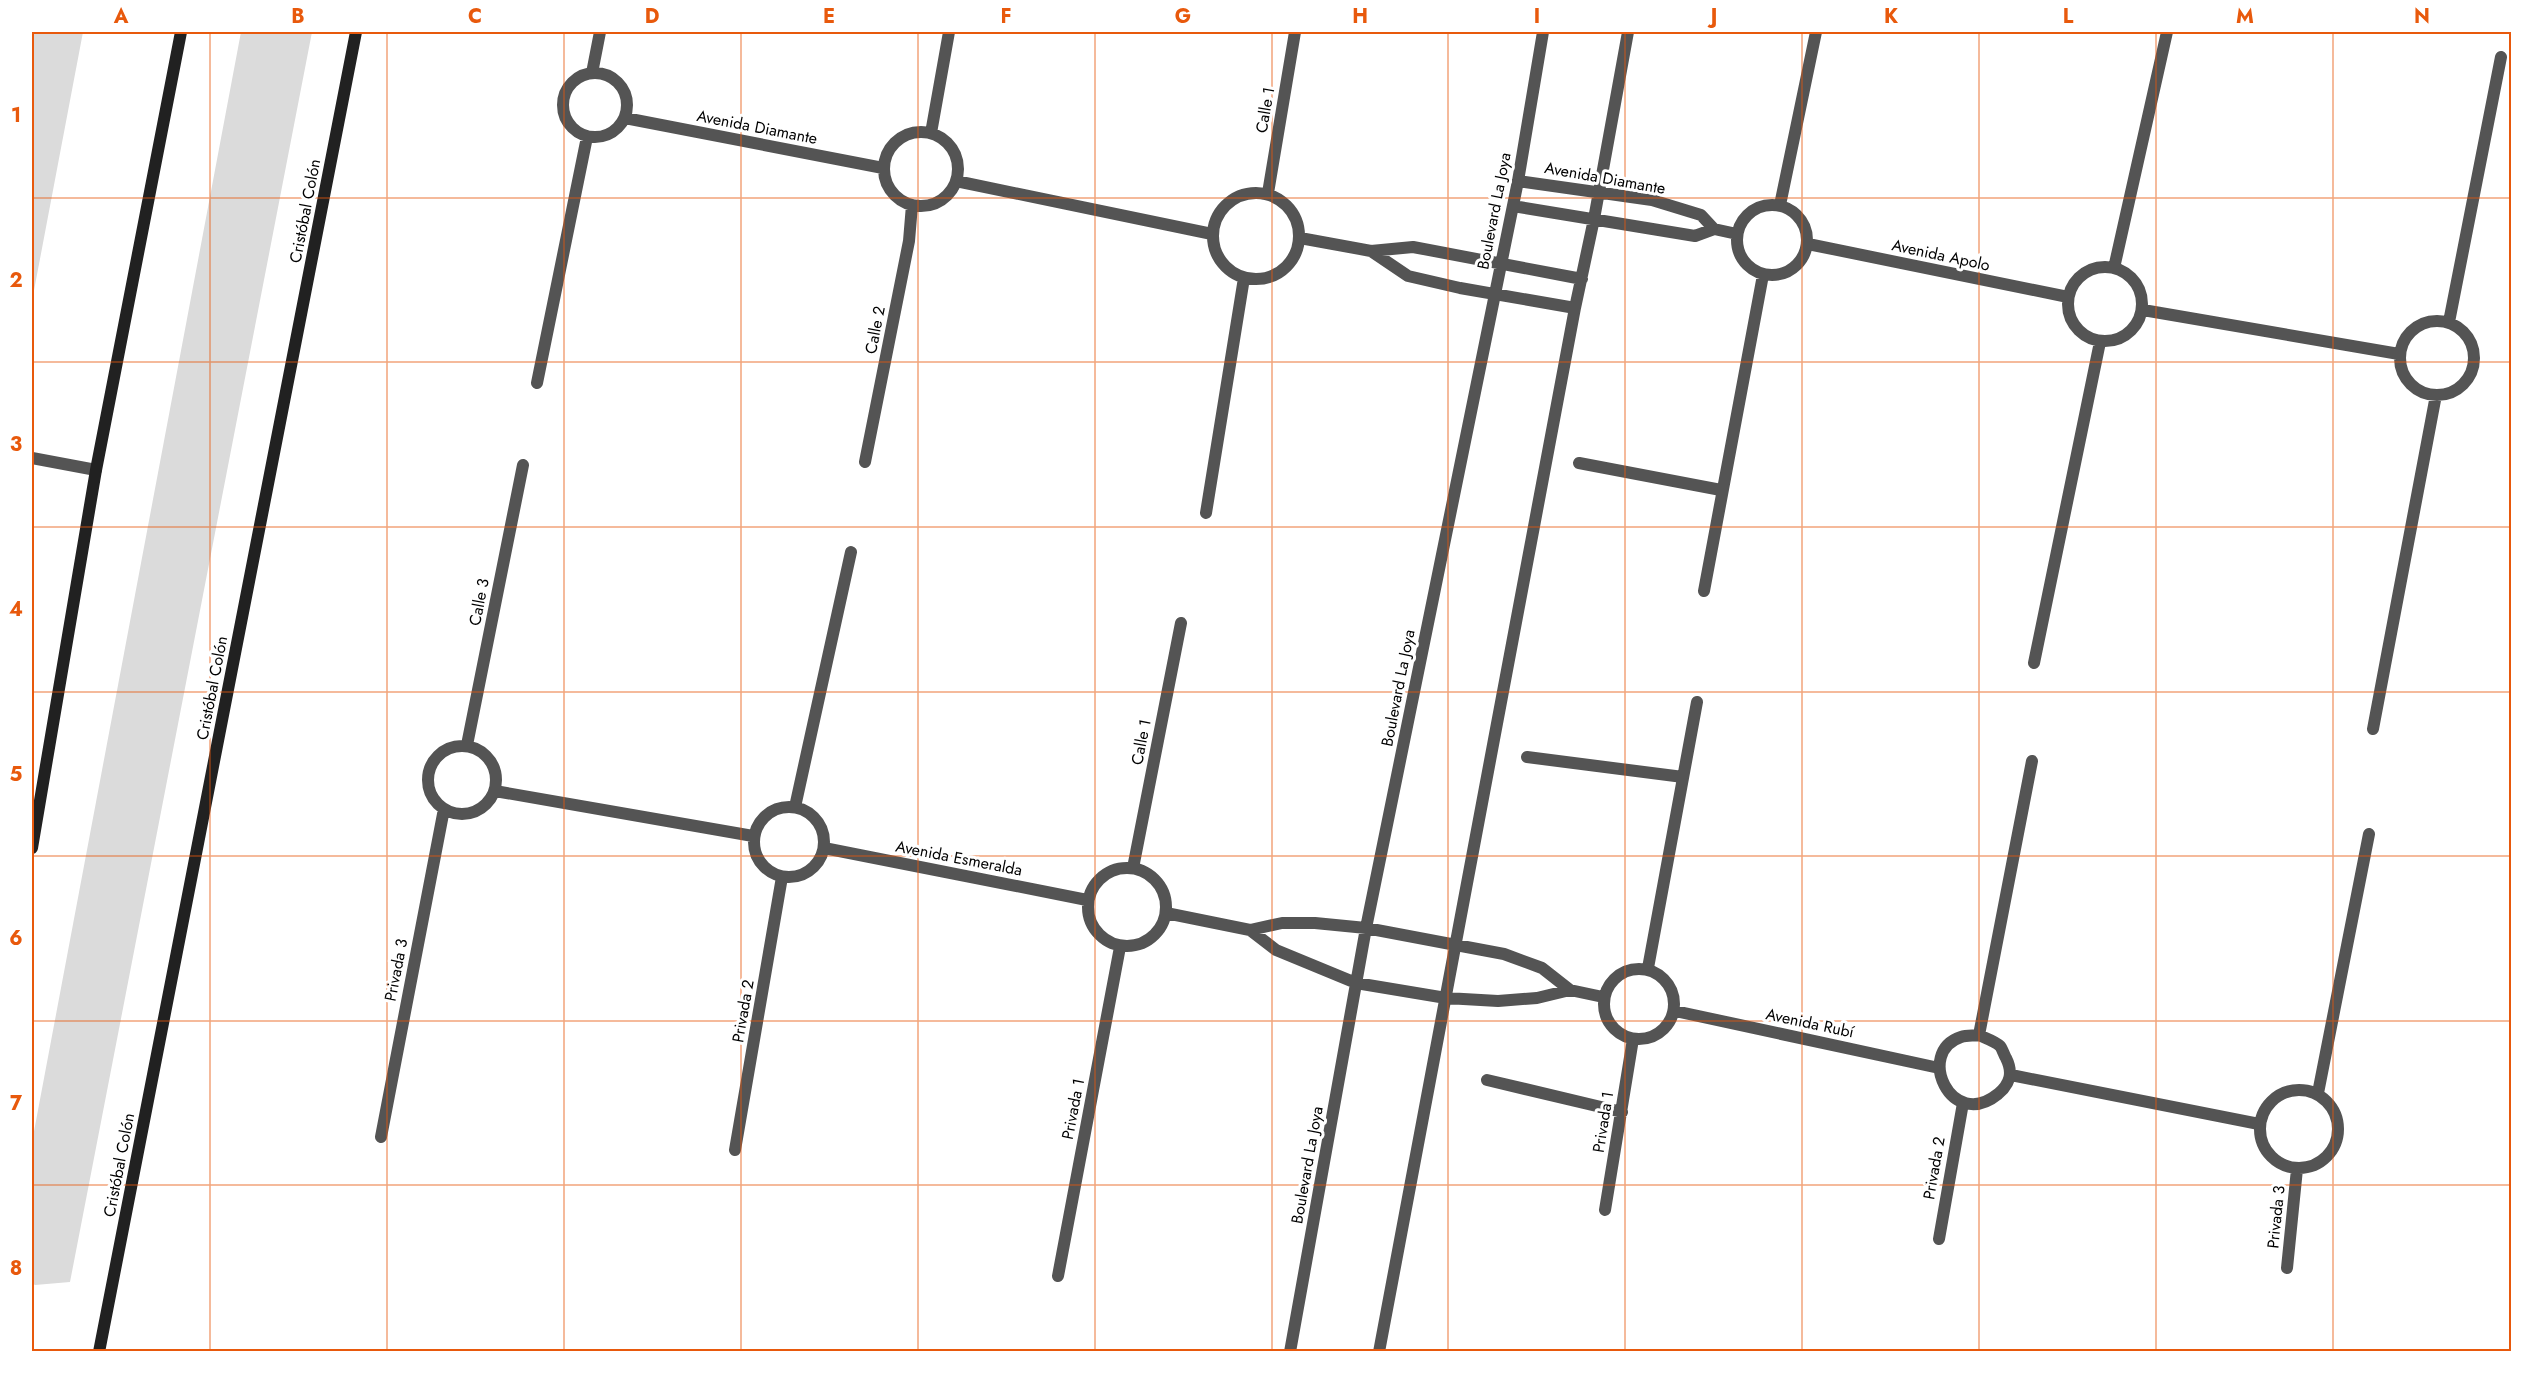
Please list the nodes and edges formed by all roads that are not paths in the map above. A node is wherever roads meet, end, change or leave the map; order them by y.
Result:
1 (181, 32) edge
2 (357, 32) edge
3 (600, 32) edge
4 (949, 32) edge
5 (1295, 32) edge
6 (1543, 32) edge
7 (1628, 32) edge
8 (1813, 32) edge
9 (2167, 32) edge
10 (2501, 57) dead end
11 (592, 73) junction
12 (625, 118) junction
13 (930, 133) junction
14 (587, 137) junction
15 (884, 168) junction
16 (956, 181) junction
17 (1518, 181) junction
18 (1598, 192) junction
19 (1268, 194) junction
20 (912, 205) junction
21 (1780, 205) junction
22 (1513, 206) junction
23 (1594, 219) junction
24 (1714, 229) junction
25 (1212, 234) junction
26 (1737, 234) junction
27 (1300, 238) junction
28 (1808, 244) junction
29 (1371, 251) junction
30 (1502, 264) junction
31 (2114, 268) junction
32 (1763, 275) junction
33 (1244, 278) junction
34 (1582, 279) junction
35 (1494, 294) junction
36 (2068, 297) junction
37 (1575, 308) junction
38 (2143, 310) junction
39 (2449, 322) junction
40 (2100, 342) junction
41 (2399, 354) junction
42 (537, 382) dead end
43 (2436, 395) junction
44 (32, 458) edge
45 (865, 462) dead end
46 (1579, 463) dead end
47 (523, 465) dead end
48 (96, 470) junction
49 (1721, 490) junction
50 (1206, 513) dead end
51 (850, 552) dead end
52 (1704, 591) dead end
53 (1181, 622) dead end
54 (2034, 663) dead end
55 (1697, 702) dead end
56 (2373, 729) dead end
57 (467, 745) junction
58 (1527, 757) dead end
59 (2032, 761) dead end
60 (1683, 777) junction
61 (495, 791) junction
62 (795, 807) junction
63 (444, 809) junction
64 (2369, 834) dead end
65 (753, 836) junction
66 (32, 848) edge
67 (824, 848) junction
68 (1133, 868) junction
69 (782, 877) junction
70 (1087, 900) junction
71 (1166, 913) junction
72 (1366, 928) junction
73 (1250, 930) junction
74 (1456, 945) junction
75 (1120, 947) junction
76 (1648, 968) junction
77 (1356, 983) junction
78 (1570, 990) junction
79 (1603, 997) junction
80 (1446, 998) junction
81 (1675, 1011) junction
82 (1979, 1035) junction
83 (1633, 1040) junction
84 (1939, 1068) junction
85 (2011, 1075) junction
86 (1487, 1080) dead end
87 (2318, 1093) junction
88 (1963, 1103) junction
89 (1622, 1112) junction
90 (2259, 1124) junction
91 (381, 1137) dead end
92 (735, 1150) dead end
93 (2297, 1168) junction
94 (1605, 1210) dead end
95 (1939, 1239) dead end
96 (2287, 1268) dead end
97 (1058, 1276) dead end
98 (99, 1352) edge
99 (1290, 1352) edge
100 (1379, 1352) edge

1 - 48 street
2 - 98 street, Cristóbal Colón
3 - 11 street
4 - 13 street
5 - 19 street, Calle 1
6 - 17 street, Boulevard La Joya
7 - 18 street
8 - 21 street
9 - 31 street
10 - 39 street
11 - 12 street
11 - 14 street
12 - 14 street
12 - 15 street, Avenida Diamante
13 - 15 street
13 - 16 street
14 - 42 street
15 - 20 street
16 - 20 street
16 - 25 street
17 - 18 street, Avenida Diamante
17 - 22 street, Boulevard La Joya
18 - 23 street
18 - 24 street, Avenida Diamante
19 - 25 street
19 - 27 street
20 - 45 street, Calle 2
21 - 26 street
21 - 28 street
22 - 23 street, Avenida Diamante
22 - 30 street, Boulevard La Joya
23 - 24 street, Avenida Diamante
23 - 34 street
24 - 26 street, Avenida Diamante
25 - 33 street
26 - 32 street
27 - 29 street
27 - 33 street
28 - 32 street
28 - 36 street, Avenida Apolo
29 - 30 street
29 - 35 street
30 - 34 street
30 - 35 street, Boulevard La Joya
31 - 36 street
31 - 38 street
32 - 49 street
33 - 50 street
34 - 37 street
35 - 37 street
35 - 72 street, Boulevard La Joya
36 - 40 street
37 - 74 street
38 - 40 street
38 - 41 street
39 - 41 street
39 - 43 street
40 - 54 street
41 - 43 street
43 - 56 street
44 - 48 street
46 - 49 street
47 - 57 street, Calle 3
48 - 66 street
49 - 52 street
51 - 62 street
53 - 68 street, Calle 1
55 - 60 street
57 - 61 street
57 - 63 street
58 - 60 street
59 - 82 street
60 - 76 street
61 - 63 street
61 - 65 street
62 - 65 street
62 - 67 street
63 - 91 street, Privada 3
64 - 87 street
65 - 69 street
67 - 69 street
67 - 70 street, Avenida Esmeralda
68 - 70 street
68 - 71 street
69 - 92 street, Privada 2
70 - 75 street
71 - 73 street
71 - 75 street
72 - 73 street
72 - 74 street
72 - 77 street, Boulevard La Joya
73 - 77 street
74 - 78 street
74 - 80 street
75 - 97 street, Privada 1
76 - 79 street
76 - 81 street
77 - 80 street
77 - 99 street, Boulevard La Joya
78 - 79 street
78 - 80 street
79 - 83 street
80 - 100 street
81 - 83 street
81 - 84 street, Avenida Rubí
82 - 84 street
82 - 85 street
83 - 89 street, Privada 1
84 - 88 street
85 - 88 street
85 - 90 street
86 - 89 street
87 - 90 street
87 - 93 street
88 - 95 street, Privada 2
89 - 94 street, Privada 1
90 - 93 street
93 - 96 street, Privada 3

